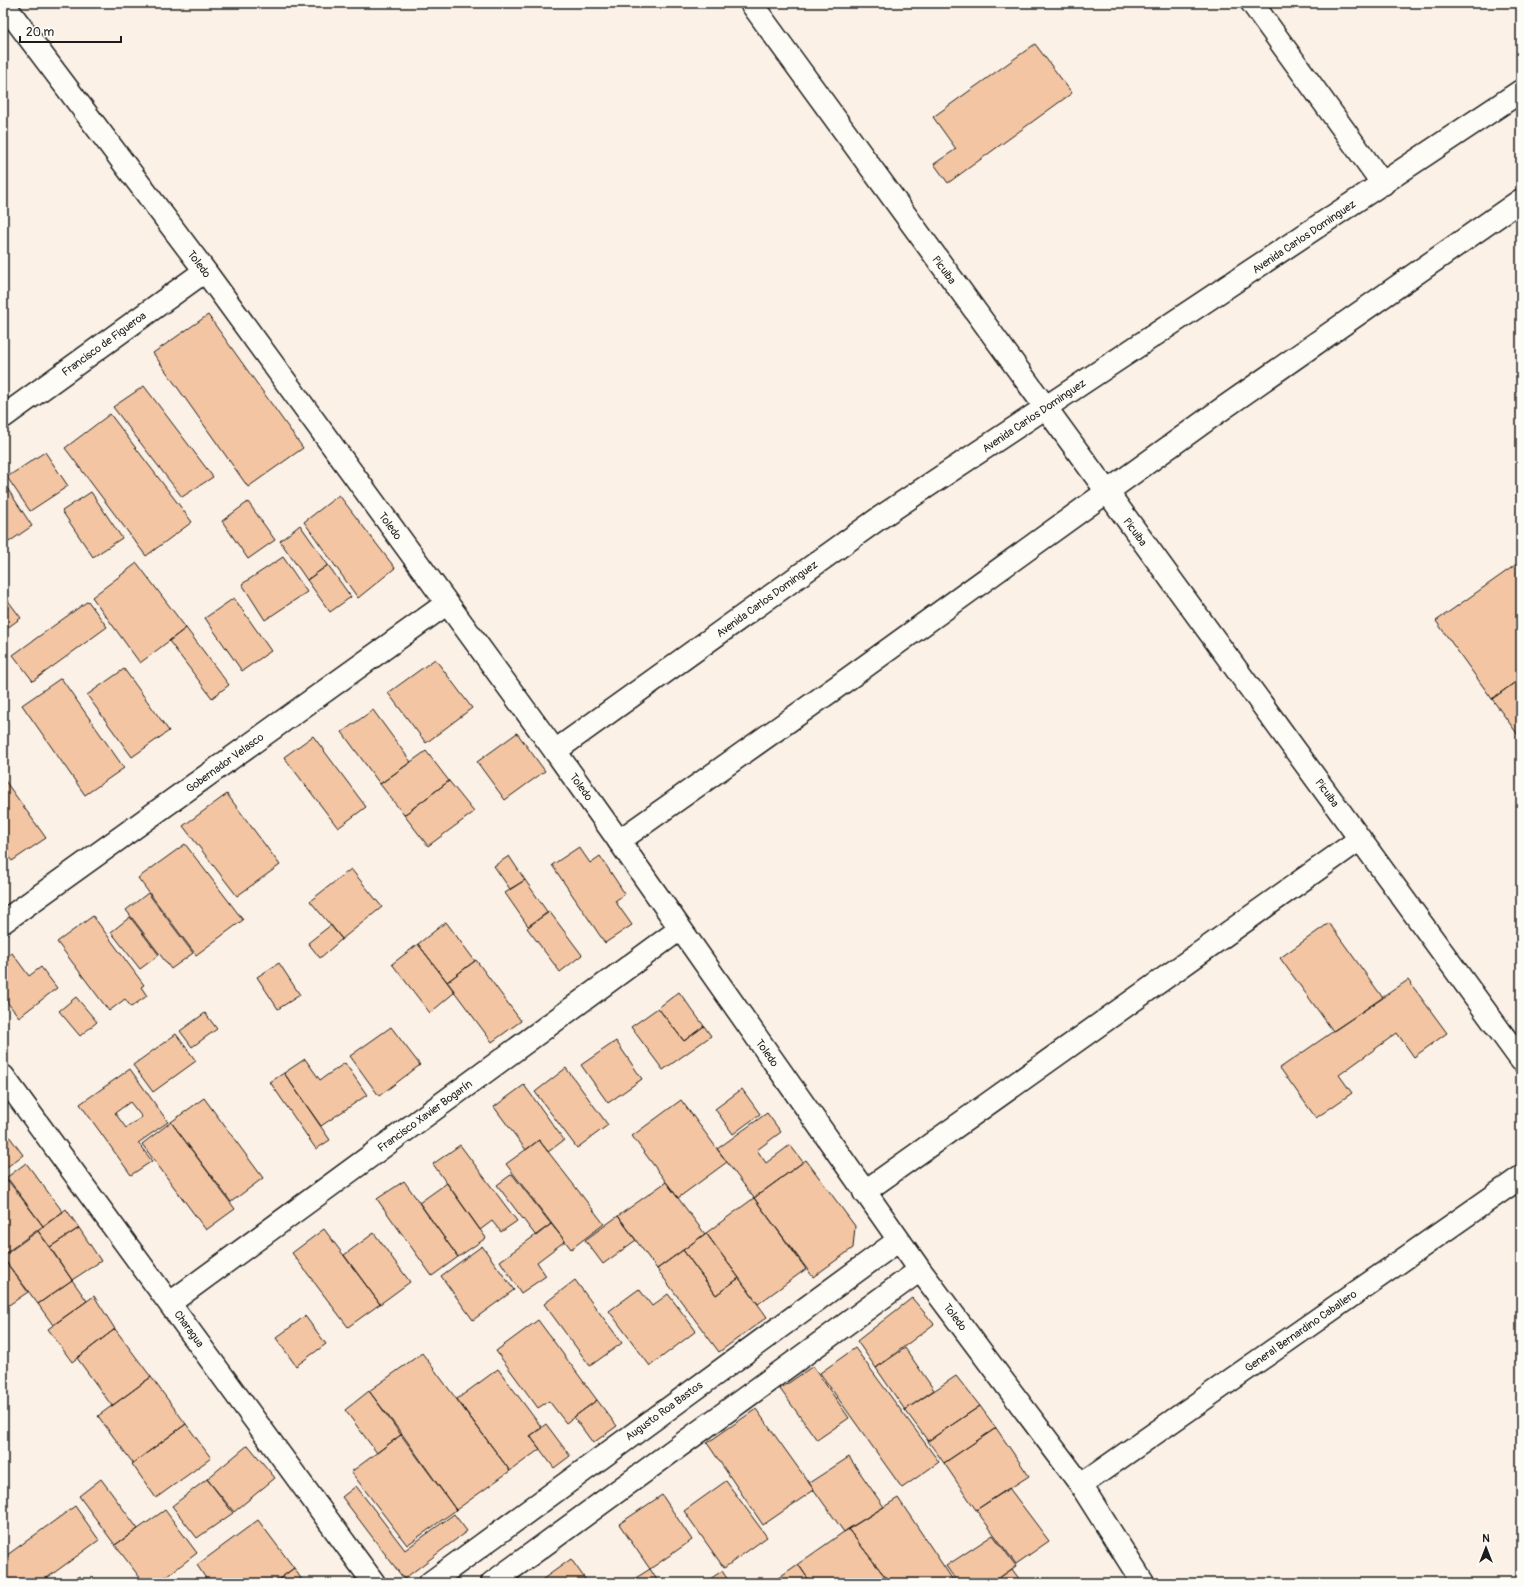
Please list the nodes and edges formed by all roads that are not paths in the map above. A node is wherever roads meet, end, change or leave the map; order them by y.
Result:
1 (3, 3) edge
2 (750, 3) edge
3 (1252, 3) edge
4 (1521, 91) edge
5 (1383, 184) junction
6 (1521, 200) edge
7 (205, 271) junction
8 (1045, 409) junction
9 (3, 416) edge
10 (1106, 493) junction
11 (446, 604) junction
12 (555, 751) junction
13 (1360, 839) junction
14 (619, 841) junction
15 (3, 922) edge
16 (680, 929) junction
17 (1521, 1060) edge
18 (3, 1076) edge
19 (1521, 1177) edge
20 (864, 1192) junction
21 (899, 1240) junction
22 (920, 1270) junction
23 (170, 1303) junction
24 (1081, 1485) junction
25 (374, 1583) edge
26 (430, 1583) edge
27 (492, 1583) edge
28 (1143, 1583) edge

1 - 7 street, Toledo
2 - 8 street, Picuiba
3 - 5 street
4 - 5 street, Avenida Carlos Dominguez
5 - 8 street, Avenida Carlos Dominguez
6 - 10 street
7 - 9 street, Francisco de Figueroa
7 - 11 street, Toledo
8 - 10 street, Picuiba
8 - 12 street, Avenida Carlos Dominguez
10 - 13 street, Picuiba
10 - 14 street
11 - 12 street, Toledo
11 - 15 street, Gobernador Velasco
12 - 14 street, Toledo
13 - 17 street, Picuiba
13 - 20 street
14 - 16 street, Toledo
16 - 20 street, Toledo
16 - 23 street, Francisco Xavier Bogarín
18 - 23 street, Charagua
19 - 24 street, General Bernardino Caballero
20 - 21 street, Toledo
21 - 22 street, Toledo
21 - 26 street, Augusto Roa Bastos
22 - 24 street, Toledo
22 - 27 street
23 - 25 street, Charagua
24 - 28 street, Toledo

